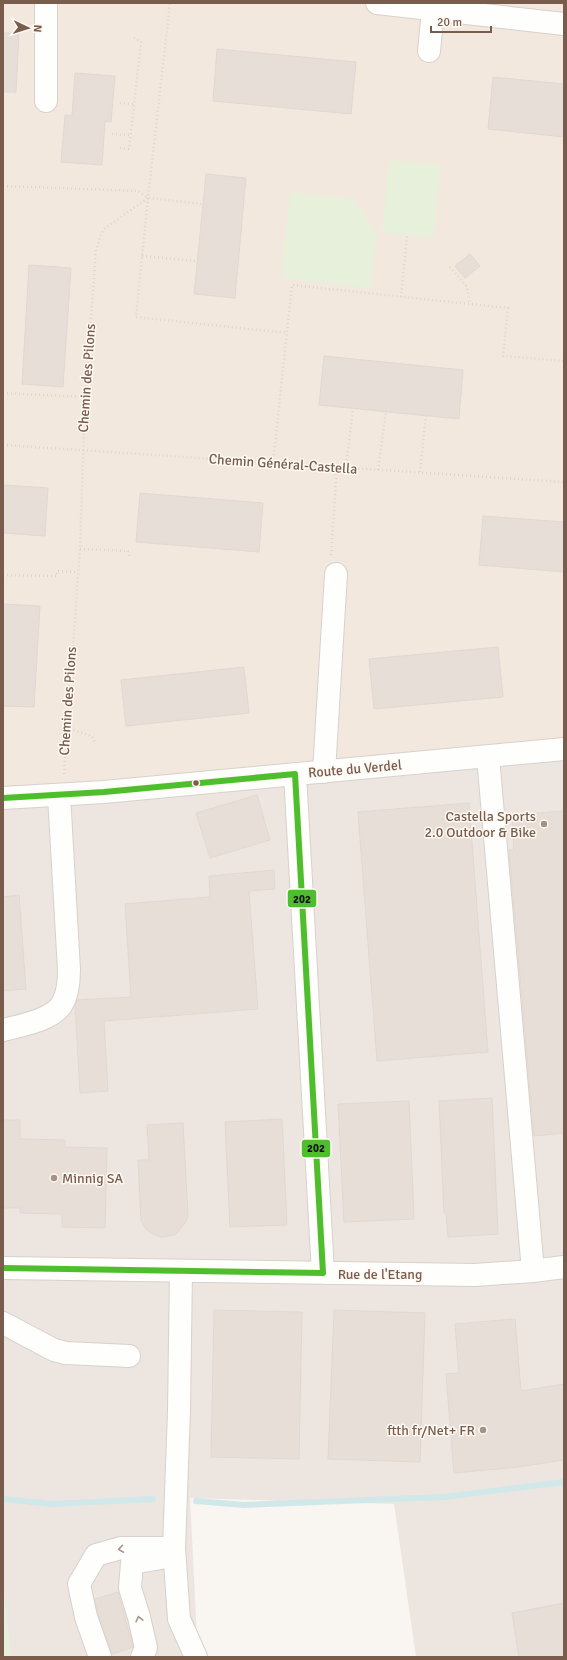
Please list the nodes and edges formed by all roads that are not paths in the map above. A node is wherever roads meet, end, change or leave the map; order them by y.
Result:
1 (46, 3) edge
2 (377, 3) edge
3 (433, 10) junction
4 (564, 24) edge
5 (428, 51) dead end
6 (46, 101) dead end
7 (334, 566) road end
8 (564, 749) edge
9 (488, 757) junction
10 (324, 772) junction
11 (295, 774) junction
12 (61, 787) junction
13 (3, 798) edge
14 (3, 1030) edge
15 (564, 1267) edge
16 (3, 1268) edge
17 (181, 1271) junction
18 (533, 1271) junction
19 (323, 1273) junction
20 (3, 1323) edge
21 (128, 1356) dead end
22 (174, 1553) junction
23 (100, 1657) edge
24 (142, 1657) edge
25 (196, 1657) edge

1 - 6 street
2 - 3 street
3 - 4 street
3 - 5 street
7 - 10 street
8 - 9 street, Route du Verdel
9 - 10 street, Route du Verdel
9 - 18 street
10 - 11 street, Route du Verdel
11 - 12 street, Route du Verdel
11 - 19 street
12 - 13 street, Route du Verdel
12 - 14 street
15 - 18 street, Rue de l'Etang
16 - 17 street, Rue de l'Etang
17 - 19 street, Rue de l'Etang
17 - 22 street
18 - 19 street, Rue de l'Etang
20 - 21 street
22 -> 23 street
24 -> 22 street
22 - 25 street

